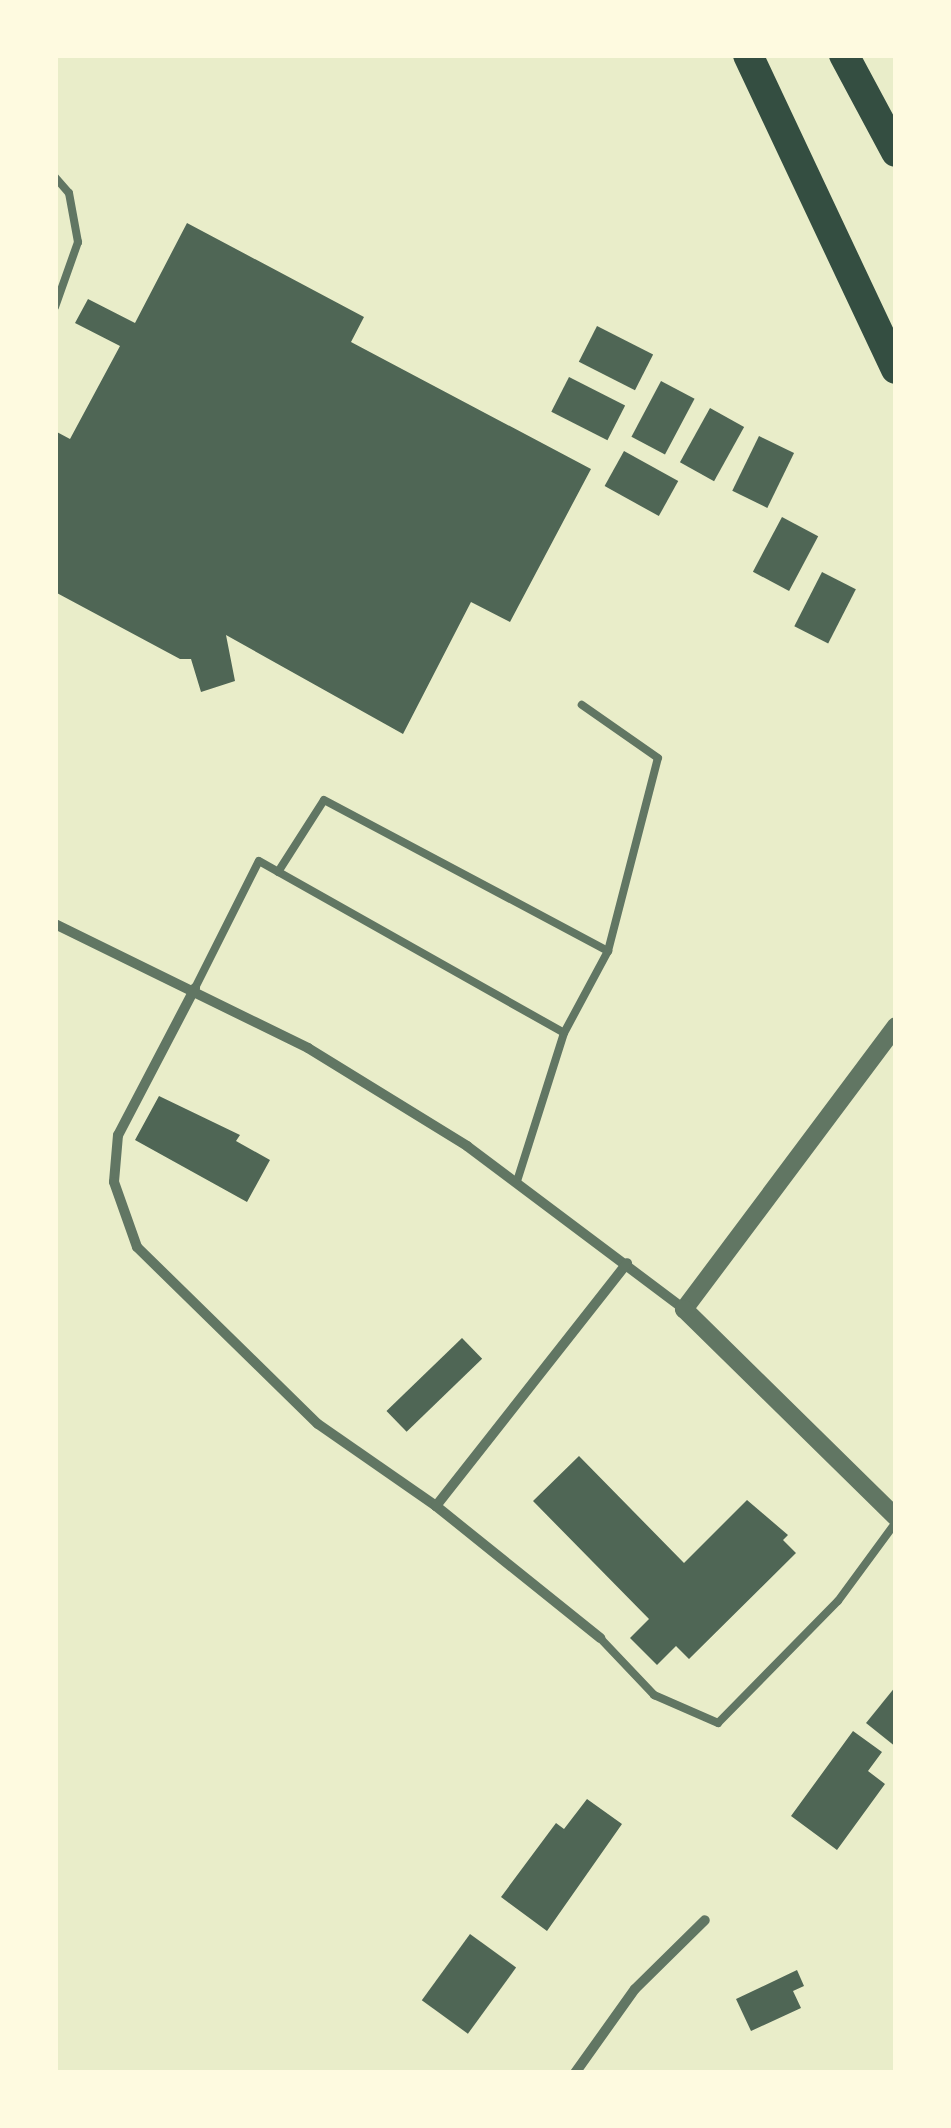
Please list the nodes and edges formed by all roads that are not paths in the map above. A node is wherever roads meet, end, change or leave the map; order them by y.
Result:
1 (748, 55) edge
2 (844, 55) edge
3 (896, 152) edge
4 (55, 177) edge
5 (55, 307) edge
6 (896, 369) edge
7 (582, 705) dead end
8 (278, 872) junction
9 (55, 924) edge
10 (608, 950) junction
11 (195, 988) junction
12 (896, 1026) edge
13 (564, 1033) junction
14 (517, 1181) junction
15 (628, 1263) junction
16 (684, 1309) junction
17 (436, 1506) junction
18 (896, 1519) edge
19 (600, 1638) joint
20 (705, 1920) dead end
21 (575, 2073) edge

1 - 6 highway
2 - 3 highway
4 - 5 lane
7 - 10 lane
8 - 10 lane
8 - 11 lane
8 - 13 lane
9 - 11 street
10 - 13 lane
11 - 14 street
11 - 17 street
12 - 16 street
13 - 14 lane
14 - 15 street
15 - 16 street
15 - 17 street
16 - 18 street
17 - 19 street
18 - 19 lane
20 - 21 street

